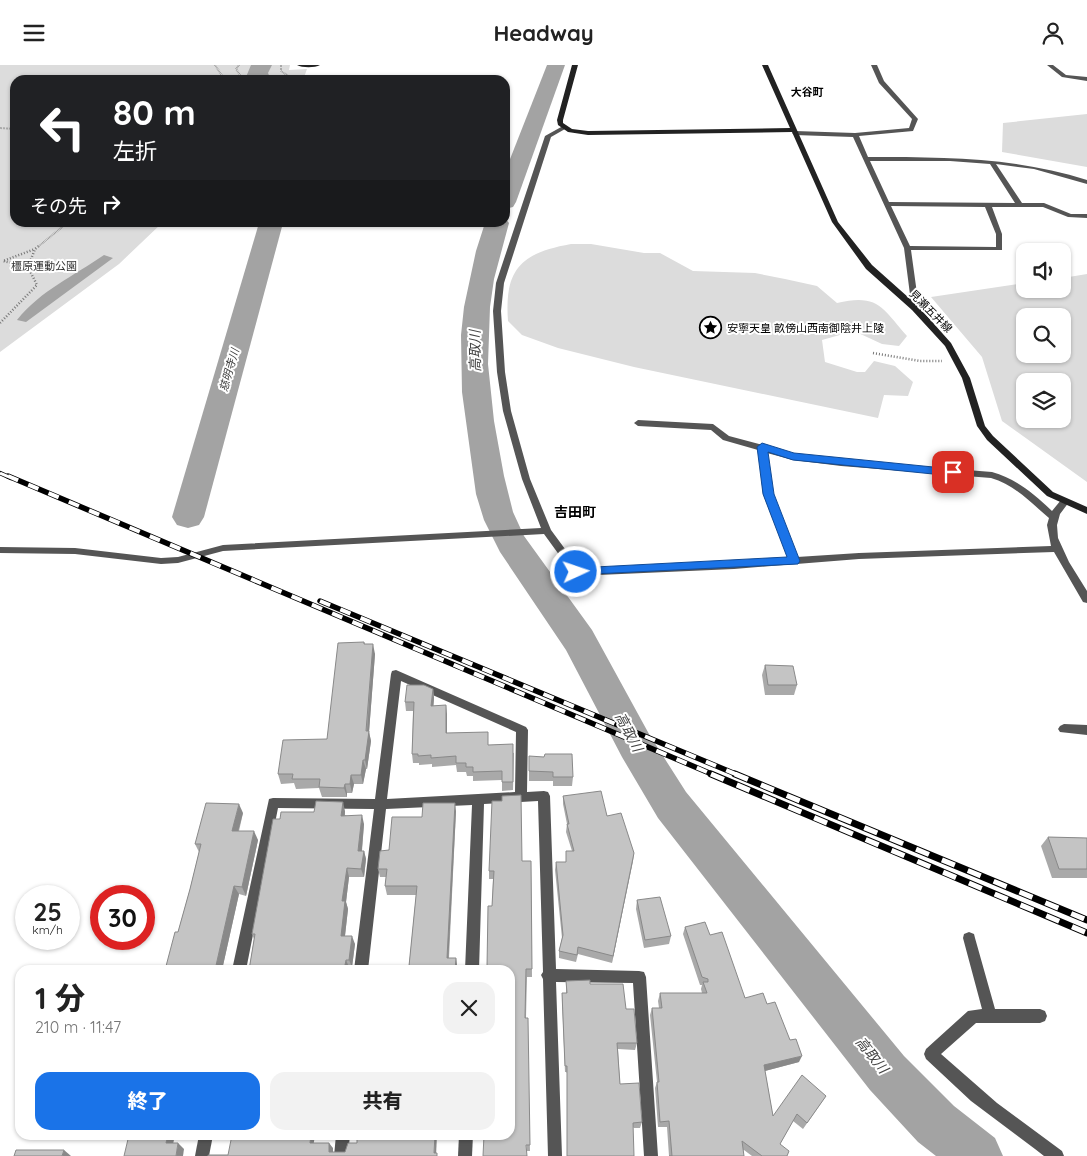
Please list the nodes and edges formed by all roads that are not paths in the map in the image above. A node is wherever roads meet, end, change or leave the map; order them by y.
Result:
1 (300, 65) edge
2 (317, 65) edge
3 (575, 65) edge
4 (765, 65) edge
5 (874, 65) edge
6 (1050, 65) edge
7 (1087, 79) edge
8 (563, 128) junction
9 (794, 132) junction
10 (855, 135) junction
11 (866, 159) junction
12 (993, 164) junction
13 (1087, 182) edge
14 (886, 204) junction
15 (988, 205) junction
16 (1020, 205) junction
17 (1087, 215) edge
18 (907, 248) junction
19 (915, 308) junction
20 (638, 423) dead end
21 (762, 447) junction
22 (1064, 502) junction
23 (1087, 511) edge
24 (1052, 516) junction
25 (547, 531) junction
26 (0, 549) edge
27 (1057, 549) junction
28 (794, 561) junction
29 (1087, 599) edge
30 (1064, 729) dead end
31 (1087, 730) edge
32 (521, 797) junction
33 (478, 799) junction
34 (380, 804) junction
35 (969, 938) dead end
36 (240, 965) edge
37 (362, 965) edge
38 (472, 965) edge
39 (548, 975) junction
40 (990, 1016) junction
41 (1040, 1016) dead end
42 (205, 1140) edge
43 (343, 1140) edge
44 (466, 1140) edge
45 (202, 1156) edge
46 (341, 1156) edge
47 (465, 1156) edge
48 (555, 1156) edge
49 (651, 1156) edge
50 (1057, 1156) edge

1 - 2 main road
3 - 8 main road
4 - 9 main road, 見瀬五井線
5 - 10 street
6 - 7 street
8 - 9 main road
8 - 25 street
9 - 10 street
9 - 19 main road, 見瀬五井線
10 - 11 street
11 - 12 street
11 - 14 street
12 - 13 street
12 - 16 street
14 - 15 street
14 - 18 street
15 - 16 street
15 - 18 street
16 - 17 street
18 - 19 street
19 - 22 main road, 見瀬五井線
20 - 21 street
21 - 24 street
21 - 28 street
22 - 23 main road, 見瀬五井線
22 - 24 street
24 - 27 street
25 - 26 street
25 - 28 street
27 - 28 street
27 - 29 street
30 - 31 street
32 - 33 street
32 - 34 street
32 - 39 street
33 - 34 street
33 - 38 street
34 - 36 street
34 - 37 street
35 - 40 street
39 - 48 street
39 - 49 street
40 - 41 street
40 - 50 street
42 - 45 street
43 - 46 street
44 - 47 street

